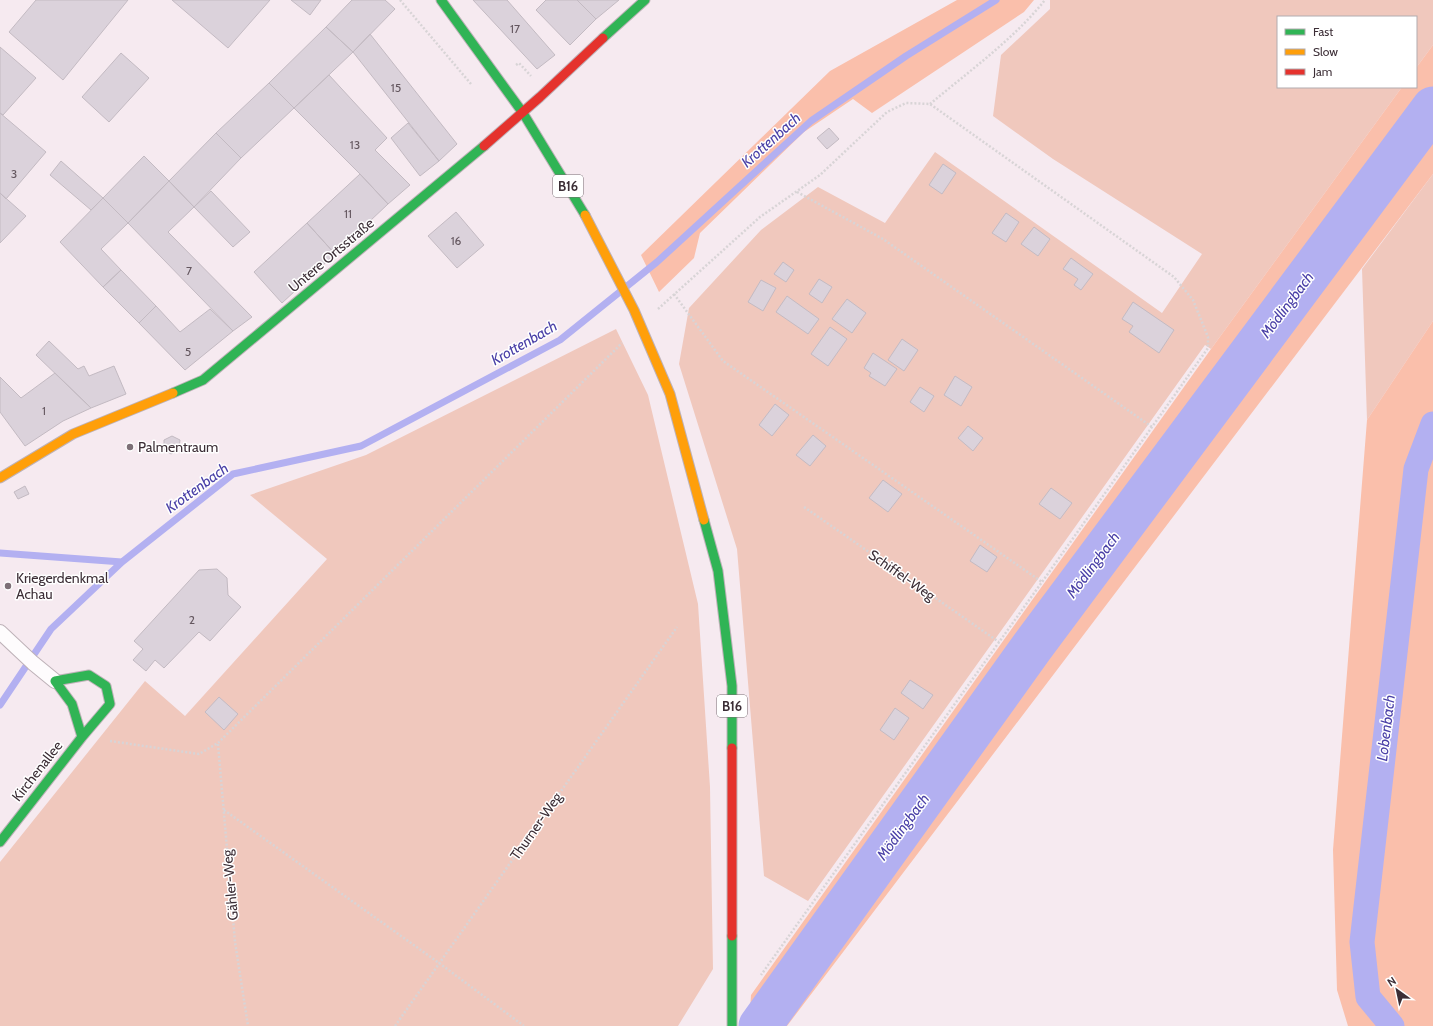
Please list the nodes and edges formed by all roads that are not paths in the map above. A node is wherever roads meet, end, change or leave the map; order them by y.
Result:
1 (441, 0) edge
2 (644, 0) edge
3 (523, 113) junction
4 (0, 478) edge
5 (0, 632) edge
6 (55, 681) junction
7 (82, 737) junction
8 (0, 842) edge
9 (732, 1026) edge

1 - 3 street, B16
2 - 3 street, Untere Ortsstraße
3 - 4 street, Untere Ortsstraße
3 - 9 street, B16
5 - 6 lane
6 - 7 street, Kirchenallee
6 - 7 street, Kirchenallee
7 - 8 street, Kirchenallee

